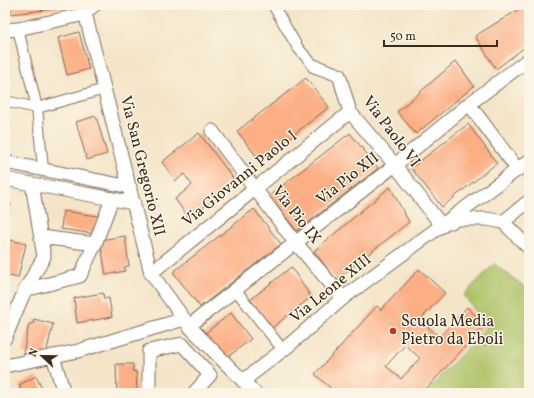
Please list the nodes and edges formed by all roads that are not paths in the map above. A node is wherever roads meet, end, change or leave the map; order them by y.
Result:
1 (97, 5) edge
2 (273, 5) edge
3 (84, 10) edge
4 (11, 29) edge
5 (528, 63) edge
6 (314, 66) joint
7 (105, 89) junction
8 (5, 101) edge
9 (469, 104) junction
10 (36, 108) junction
11 (350, 112) junction
12 (212, 131) dead end
13 (529, 161) edge
14 (5, 162) edge
15 (394, 164) junction
16 (43, 169) junction
17 (518, 170) junction
18 (5, 179) edge
19 (32, 184) junction
20 (130, 187) junction
21 (254, 189) junction
22 (112, 199) junction
23 (529, 201) edge
24 (134, 203) junction
25 (504, 222) junction
26 (442, 226) junction
27 (41, 237) junction
28 (295, 242) junction
29 (95, 244) junction
30 (529, 248) edge
31 (152, 273) junction
32 (236, 289) junction
33 (25, 290) junction
34 (343, 298) junction
35 (186, 323) junction
36 (5, 338) edge
37 (283, 350) junction
38 (53, 356) junction
39 (5, 366) edge
40 (243, 381) junction
41 (64, 393) edge
42 (149, 393) edge
43 (194, 393) edge
44 (255, 393) edge

1 - 3 street
2 - 6 street
3 - 4 street
3 - 7 street, Via San Gregorio XII
4 - 10 street
5 - 9 street, Via Pio XII
6 - 11 street, Via Paolo VI
7 - 10 street
7 - 20 street, Via San Gregorio XII
8 - 10 street
9 - 15 street, Via Pio XII
9 - 17 street
10 - 16 street
11 - 15 street, Via Paolo VI
11 - 21 street, Via Giovanni Paolo I
12 - 21 street, Via Pio IX
13 - 17 street
14 - 16 street
15 - 26 street, Via Paolo VI
15 - 28 street, Via Pio XII
16 - 20 street
17 - 26 street
18 - 19 street
19 - 22 street
19 - 27 street
20 - 24 street, Via San Gregorio XII
21 - 28 street, Via Pio IX
21 - 31 street, Via Giovanni Paolo I
22 - 24 street
22 - 29 street
23 - 25 street
24 - 31 street, Via San Gregorio XII
25 - 26 street
25 - 30 street
26 - 34 street, Via Leone XIII
27 - 29 street
27 - 33 street
28 - 32 street, Via Pio XII
28 - 34 street, Via Pio IX
29 - 33 street
31 - 35 street, Via San Gregorio XII
32 - 35 street, Via Pio XII
32 - 37 street
33 - 36 street
34 - 37 street, Via Leone XIII
35 - 38 street
35 - 40 street, Via San Gregorio XII
37 - 40 street, Via Leone XIII
38 - 39 street
38 - 41 street
40 - 44 street, Via San Gregorio XII
42 - 43 street

